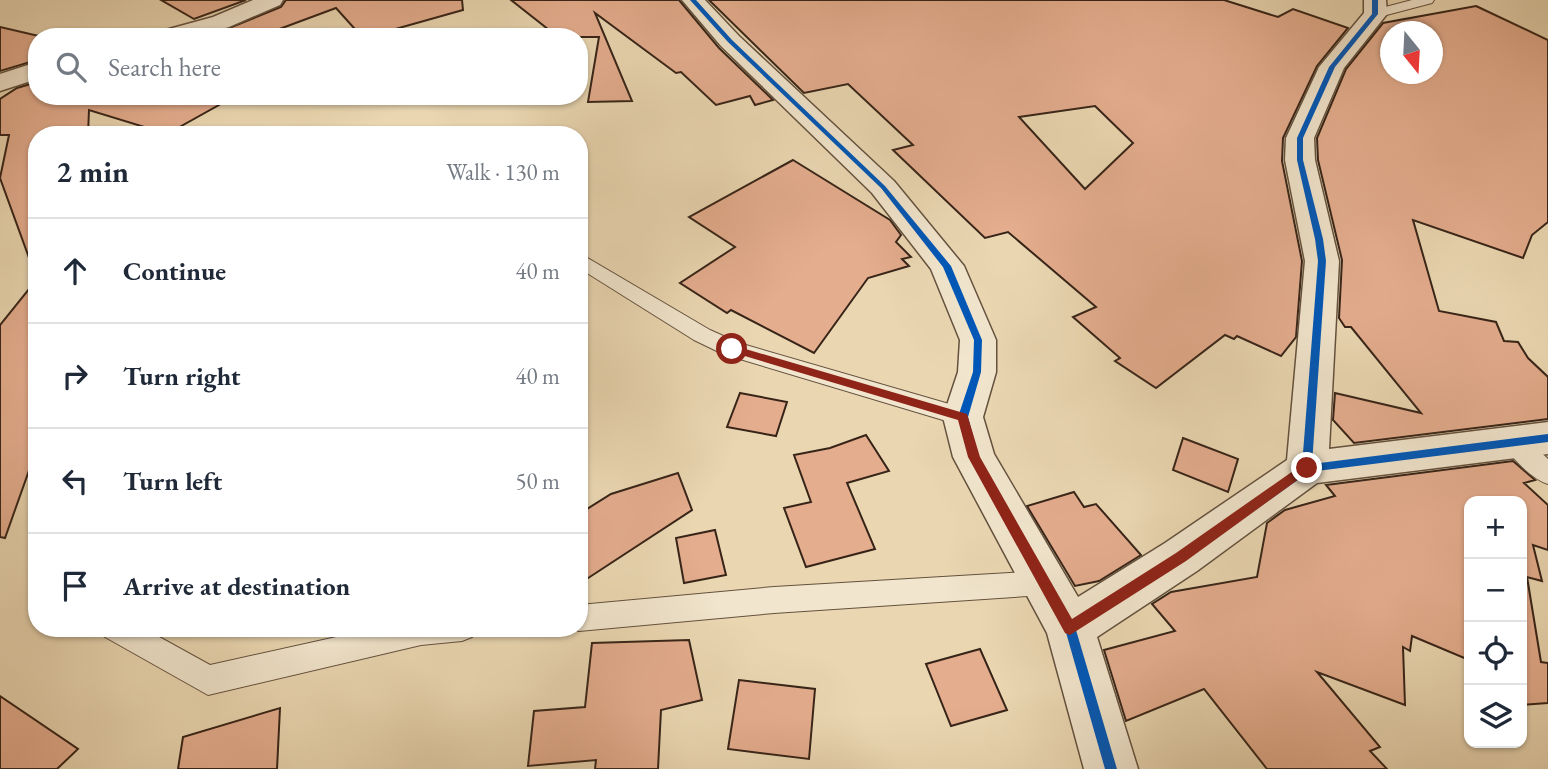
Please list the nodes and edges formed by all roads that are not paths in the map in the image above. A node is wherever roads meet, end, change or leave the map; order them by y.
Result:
1 (272, 0) edge
2 (693, 0) edge
3 (1427, 0) edge
4 (1375, 7) edge
5 (199, 28) edge
6 (28, 73) edge
7 (0, 83) edge
8 (588, 265) edge
9 (963, 417) junction
10 (1532, 441) edge
11 (1307, 468) junction
12 (1548, 474) edge
13 (1044, 583) junction
14 (588, 617) edge
15 (1070, 628) junction
16 (131, 637) edge
17 (399, 637) edge
18 (1111, 769) edge

1 - 5 street
2 - 9 street
3 - 4 lane
4 - 11 street
6 - 7 street
8 - 9 lane
9 - 13 street
10 - 11 street
10 - 12 lane
11 - 15 street
13 - 14 lane
13 - 15 street
15 - 18 street
16 - 17 lane

